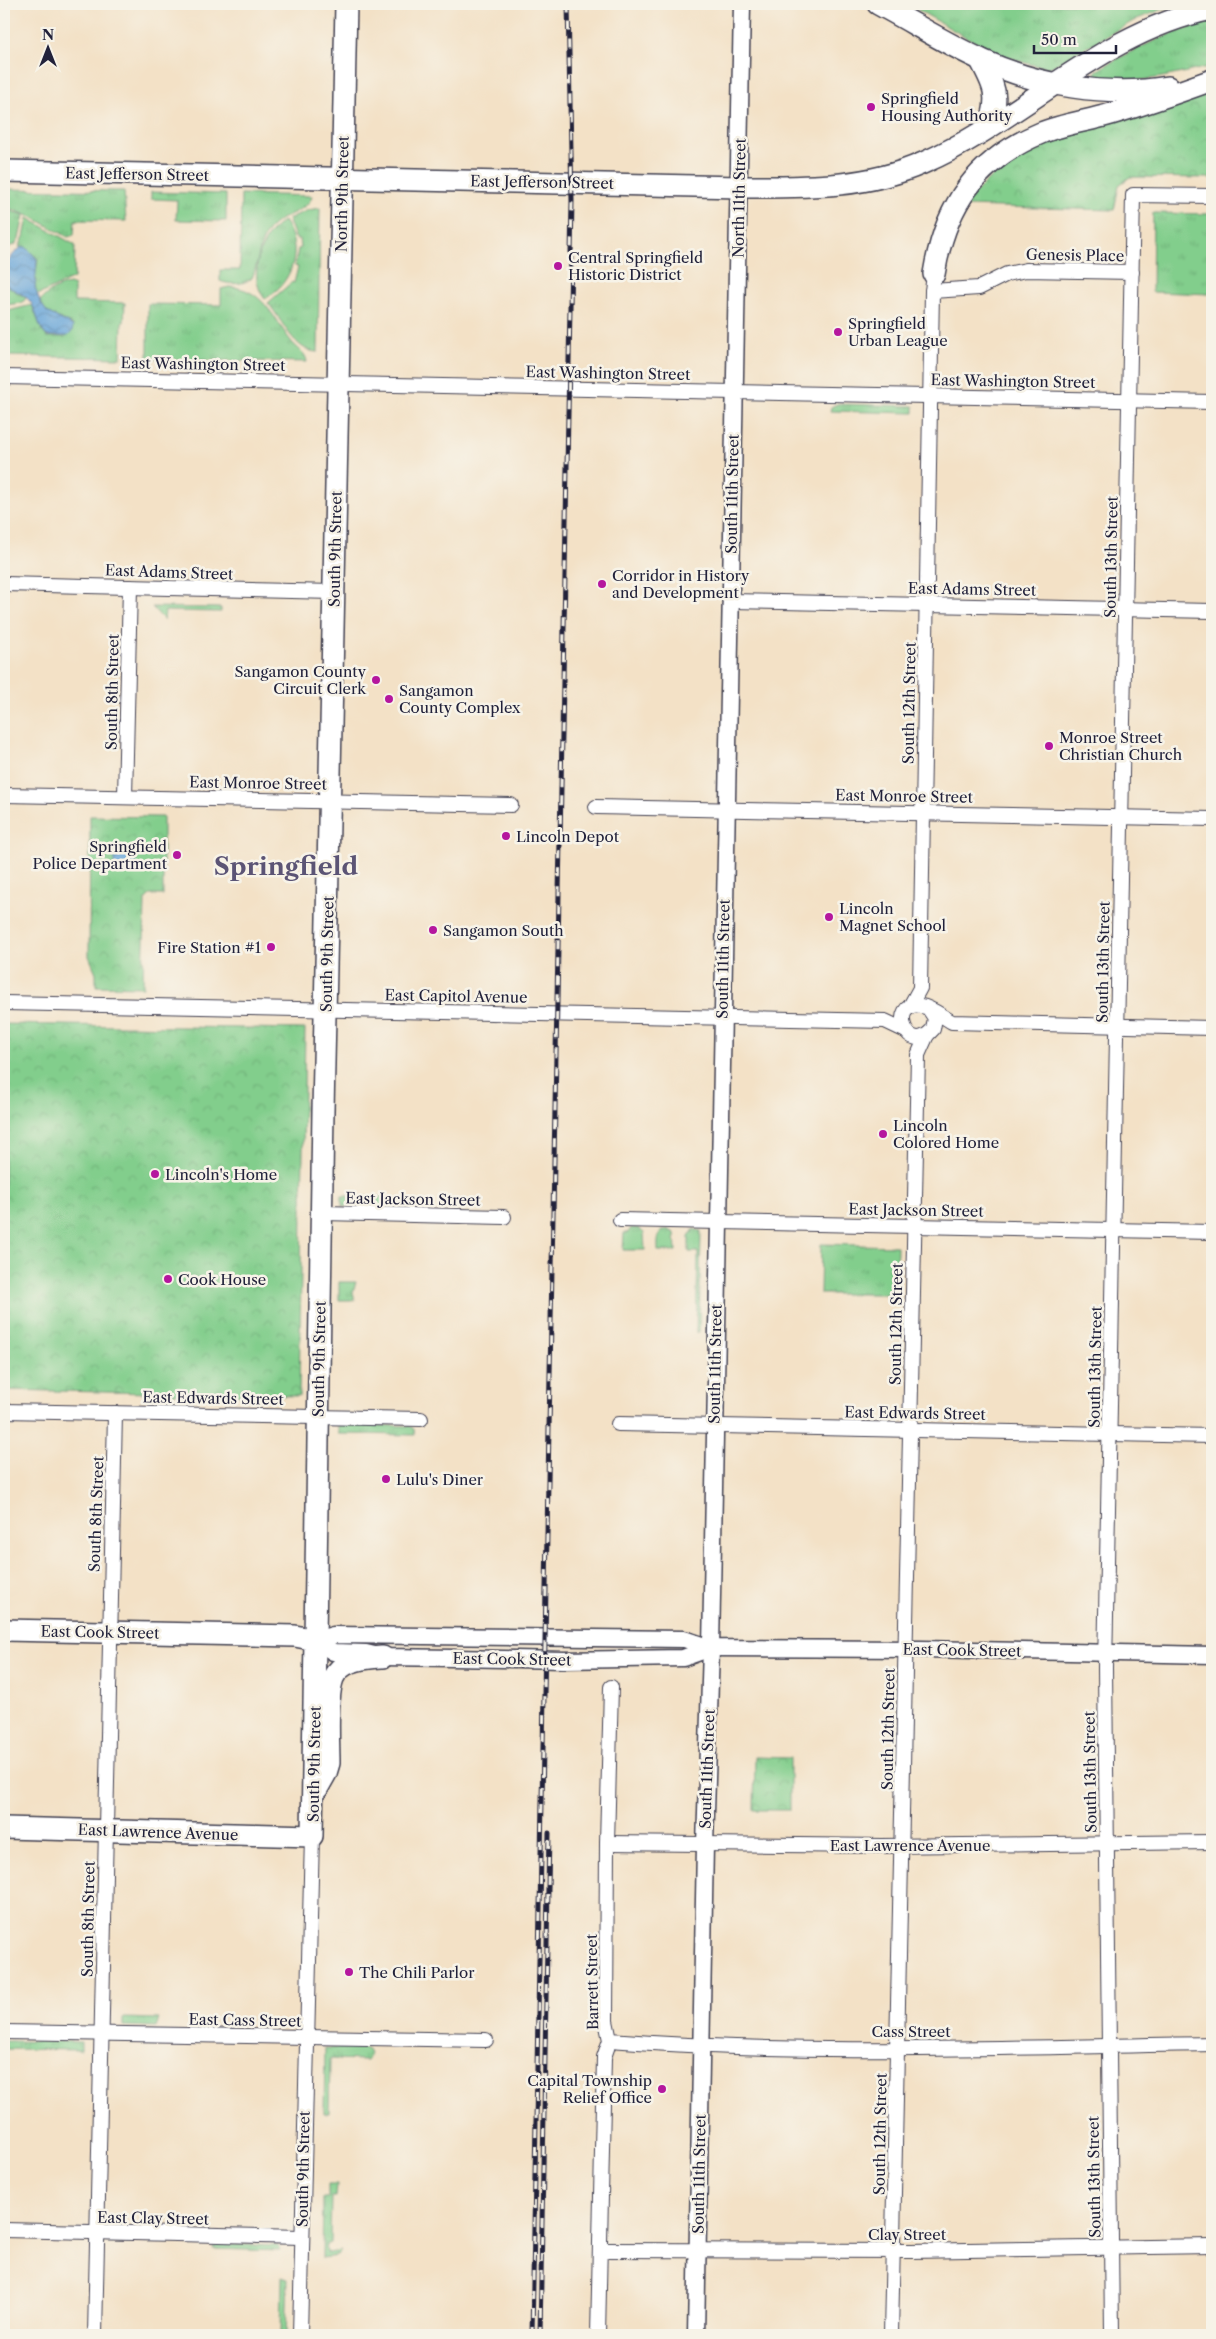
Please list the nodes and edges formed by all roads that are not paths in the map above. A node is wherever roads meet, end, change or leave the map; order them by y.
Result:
1 (346, 4) edge
2 (742, 4) edge
3 (878, 4) edge
4 (1212, 10) edge
5 (980, 59) junction
6 (1212, 79) edge
7 (1055, 83) junction
8 (990, 125) junction
9 (4, 171) edge
10 (342, 177) junction
11 (740, 187) junction
12 (1212, 196) edge
13 (1132, 272) junction
14 (933, 283) junction
15 (4, 377) edge
16 (339, 383) junction
17 (734, 392) junction
18 (931, 396) junction
19 (1130, 400) junction
20 (1212, 402) edge
21 (4, 584) edge
22 (130, 588) junction
23 (334, 592) junction
24 (730, 601) junction
25 (927, 605) junction
26 (1126, 609) junction
27 (1212, 611) edge
28 (4, 795) edge
29 (125, 797) junction
30 (330, 801) junction
31 (511, 804) dead end
32 (596, 807) dead end
33 (727, 809) junction
34 (923, 813) junction
35 (1122, 817) junction
36 (1212, 819) edge
37 (920, 988) junction
38 (4, 1003) edge
39 (928, 1008) junction
40 (325, 1009) junction
41 (908, 1010) junction
42 (722, 1018) junction
43 (885, 1021) junction
44 (952, 1022) junction
45 (1118, 1026) junction
46 (1212, 1028) edge
47 (907, 1033) junction
48 (928, 1035) junction
49 (918, 1055) junction
50 (322, 1214) junction
51 (504, 1217) dead end
52 (620, 1220) dead end
53 (718, 1222) junction
54 (915, 1226) junction
55 (1114, 1230) junction
56 (1212, 1232) edge
57 (4, 1410) edge
58 (115, 1413) junction
59 (318, 1416) junction
60 (421, 1418) dead end
61 (618, 1424) dead end
62 (714, 1426) junction
63 (910, 1429) junction
64 (1110, 1434) junction
65 (1212, 1436) edge
66 (4, 1630) edge
67 (109, 1632) junction
68 (316, 1640) junction
69 (711, 1648) junction
70 (906, 1649) junction
71 (1105, 1653) junction
72 (1212, 1655) edge
73 (383, 1657) junction
74 (611, 1686) dead end
75 (313, 1795) junction
76 (4, 1828) edge
77 (105, 1830) junction
78 (312, 1836) junction
79 (1107, 1842) junction
80 (1212, 1842) edge
81 (607, 1843) junction
82 (705, 1845) junction
83 (902, 1846) junction
84 (4, 2032) edge
85 (102, 2034) junction
86 (306, 2038) junction
87 (486, 2040) dead end
88 (610, 2040) junction
89 (1212, 2044) edge
90 (1109, 2046) junction
91 (702, 2047) junction
92 (898, 2048) junction
93 (4, 2230) edge
94 (98, 2233) junction
95 (302, 2237) junction
96 (1212, 2246) edge
97 (1111, 2248) junction
98 (601, 2250) junction
99 (697, 2250) junction
100 (893, 2251) junction
101 (95, 2335) edge
102 (300, 2335) edge
103 (598, 2335) edge
104 (696, 2335) edge
105 (891, 2335) edge
106 (1112, 2335) edge

1 - 10 main road, North 9th Street
2 - 11 street, North 11th Street
3 - 5 main road
4 - 7 main road, East Jefferson Street
5 - 7 main road
5 - 8 main road
6 - 7 main road
6 - 14 main road
7 - 8 main road, East Jefferson Street
8 - 11 main road, East Jefferson Street
9 - 10 main road, East Jefferson Street
10 - 11 main road, East Jefferson Street
10 - 16 main road, North 9th Street
11 - 17 street, North 11th Street
12 - 13 street, South 13th Street
13 - 14 street, Genesis Place
13 - 19 street, South 13th Street
14 - 18 street, South 12th Street
15 - 16 street, East Washington Street
16 - 17 street, East Washington Street
16 - 23 main road, South 9th Street
17 - 18 street, East Washington Street
17 - 24 street, South 11th Street
18 - 19 street, East Washington Street
18 - 25 street, South 12th Street
19 - 20 street, East Washington Street
19 - 26 street, South 13th Street
21 - 22 street, East Adams Street
22 - 23 street, East Adams Street
22 - 29 street, South 8th Street
23 - 30 main road, South 9th Street
24 - 25 street, East Adams Street
24 - 33 street, South 11th Street
25 - 26 street, East Adams Street
25 - 34 street, South 12th Street
26 - 27 street, East Adams Street
26 - 35 street, South 13th Street
28 - 29 street, East Monroe Street
29 - 30 street, East Monroe Street
30 - 31 street, East Monroe Street
30 - 40 main road, South 9th Street
32 - 33 street, East Monroe Street
33 - 34 street, East Monroe Street
33 - 42 street, South 11th Street
34 - 35 street, East Monroe Street
34 - 37 street, South 12th Street
35 - 36 street, East Monroe Street
35 - 45 street, South 13th Street
37 - 39 street
37 - 41 street, South 12th Street
38 - 40 street, East Capitol Avenue
39 - 41 street
39 - 44 street
39 - 48 street
40 - 42 street, East Capitol Avenue
40 - 50 main road, South 9th Street
41 - 43 street
41 - 47 street
42 - 43 street, East Capitol Avenue
42 - 53 street, South 11th Street
43 - 47 street, East Capitol Avenue
44 - 45 street
44 - 48 street
45 - 46 street
45 - 55 street, South 13th Street
47 - 48 street
47 - 49 street
48 - 49 street, South 12th Street
49 - 54 street, South 12th Street
50 - 51 street, East Jackson Street
50 - 59 main road, South 9th Street
52 - 53 street, East Jackson Street
53 - 54 street, East Jackson Street
53 - 62 street, South 11th Street
54 - 55 street, East Jackson Street
54 - 63 street, South 12th Street
55 - 56 street, East Jackson Street
55 - 64 street, South 13th Street
57 - 58 street, East Edwards Street
58 - 59 street, East Edwards Street
58 - 67 street, South 8th Street
59 - 60 street, East Edwards Street
59 - 68 main road, South 9th Street
61 - 62 street, East Edwards Street
62 - 63 street, East Edwards Street
62 - 69 street, South 11th Street
63 - 64 street, East Edwards Street
63 - 70 street, South 12th Street
64 - 65 street, East Edwards Street
64 - 71 street, South 13th Street
66 - 67 main road, East Cook Street
67 - 68 main road, East Cook Street
67 - 77 street, South 8th Street
68 - 69 street, East Cook Street
68 - 73 street, East Cook Street
68 - 75 main road, South 9th Street
69 - 70 street, East Cook Street
69 - 73 street, East Cook Street
69 - 82 street, South 11th Street
70 - 71 street, East Cook Street
70 - 83 street, South 12th Street
71 - 72 street, East Cook Street
71 - 79 street, South 13th Street
73 - 75 main road
74 - 81 street, Barrett Street
75 - 78 main road, South 9th Street
76 - 77 main road, East Lawrence Avenue
77 - 78 main road, East Lawrence Avenue
77 - 85 street, South 8th Street
78 - 86 street, South 9th Street
79 - 80 street, East Lawrence Avenue
79 - 83 street, East Lawrence Avenue
79 - 90 street, South 13th Street
81 - 82 street, East Lawrence Avenue
81 - 88 street, Barrett Street
82 - 83 street, East Lawrence Avenue
82 - 91 street, South 11th Street
83 - 92 street, South 12th Street
84 - 85 street, East Cass Street
85 - 86 street, East Cass Street
85 - 94 street, South 8th Street
86 - 87 street, East Cass Street
86 - 95 street, South 9th Street
88 - 91 street, Cass Street
88 - 98 street, Barrett Street
89 - 90 street, Cass Street
90 - 92 street, Cass Street
90 - 97 street, South 13th Street
91 - 92 street, Cass Street
91 - 99 street, South 11th Street
92 - 100 street, South 12th Street
93 - 94 street, East Clay Street
94 - 95 street, East Clay Street
94 - 101 street, South 8th Street
95 - 102 street, South 9th Street
96 - 97 street, Clay Street
97 - 100 street, Clay Street
97 - 106 street, South 13th Street
98 - 99 street, Clay Street
98 - 103 street, Barrett Street
99 - 100 street, Clay Street
99 - 104 street, South 11th Street
100 - 105 street, South 12th Street

